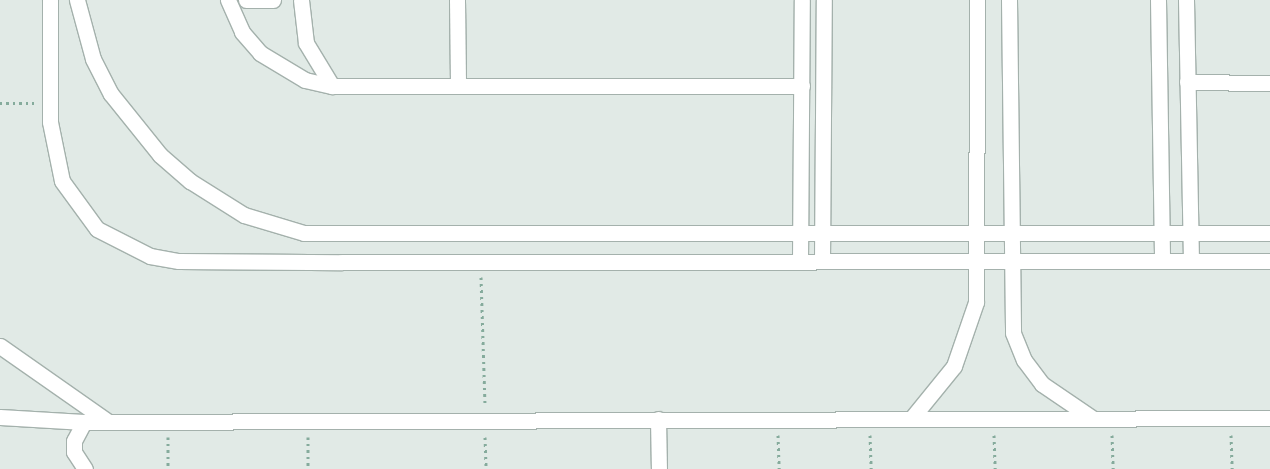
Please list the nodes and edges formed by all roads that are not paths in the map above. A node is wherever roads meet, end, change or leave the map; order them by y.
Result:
1 (50, 0) edge
2 (78, 0) edge
3 (228, 0) edge
4 (246, 0) edge
5 (273, 0) edge
6 (301, 0) edge
7 (458, 0) edge
8 (802, 0) edge
9 (824, 0) edge
10 (977, 0) edge
11 (1009, 0) edge
12 (1158, 0) edge
13 (1186, 0) edge
14 (1187, 82) junction
15 (1270, 83) edge
16 (332, 86) junction
17 (458, 86) junction
18 (802, 86) junction
19 (1270, 233) edge
20 (801, 234) junction
21 (822, 234) junction
22 (978, 234) junction
23 (1011, 234) junction
24 (1161, 234) junction
25 (1191, 234) junction
26 (800, 261) junction
27 (822, 261) junction
28 (978, 261) junction
29 (1011, 261) junction
30 (1162, 261) junction
31 (1191, 261) junction
32 (1270, 261) edge
33 (0, 346) edge
34 (0, 417) edge
35 (1092, 418) junction
36 (1270, 418) edge
37 (658, 419) junction
38 (911, 419) junction
39 (107, 421) junction
40 (84, 422) junction
41 (85, 469) edge
42 (659, 469) edge

1 - 26 street
2 - 20 street
3 - 16 street
4 - 5 street
6 - 16 street
7 - 17 street
8 - 18 street
9 - 21 street
10 - 22 street
11 - 23 street
12 - 24 street
13 - 14 street
14 - 15 street
14 - 25 street
16 - 17 street
17 - 18 street
18 - 20 street
19 - 25 street
20 - 21 street
20 - 26 street
21 - 22 street
21 - 27 street
22 - 23 street
22 - 28 street
23 - 24 street
23 - 29 street
24 - 25 street
24 - 30 street
25 - 31 street
26 - 27 street
27 - 28 street
28 - 29 street
28 - 38 street
29 - 30 street
29 - 35 street
30 - 31 street
31 - 32 street
33 - 39 street
34 - 40 street
35 - 36 street
35 - 38 street
37 - 38 street
37 - 39 street
37 - 42 street
39 - 40 street
40 - 41 street

